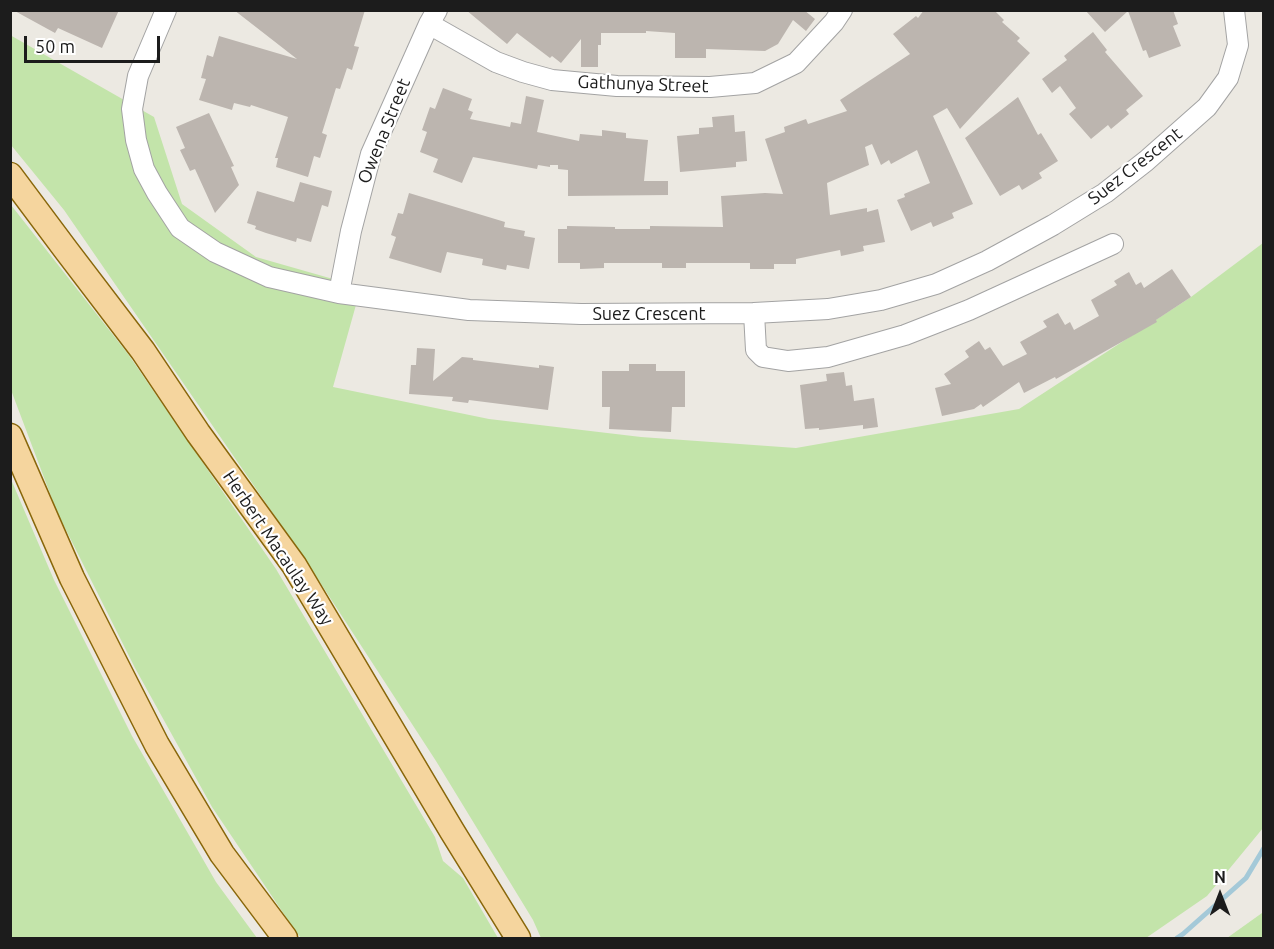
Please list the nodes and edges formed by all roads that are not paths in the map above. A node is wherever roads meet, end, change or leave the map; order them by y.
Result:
1 (166, 10) edge
2 (842, 10) edge
3 (1234, 10) edge
4 (433, 17) edge
5 (10, 175) edge
6 (1113, 244) dead end
7 (339, 293) junction
8 (754, 314) junction
9 (10, 436) edge
10 (285, 939) edge
11 (518, 939) edge

1 - 7 street, Suez Crescent
2 - 4 street, Gathunya Street
3 - 8 street, Suez Crescent
4 - 7 street, Owena Street
5 - 11 main road, Herbert Macaulay Way
6 - 8 street
7 - 8 street, Suez Crescent
9 - 10 main road

